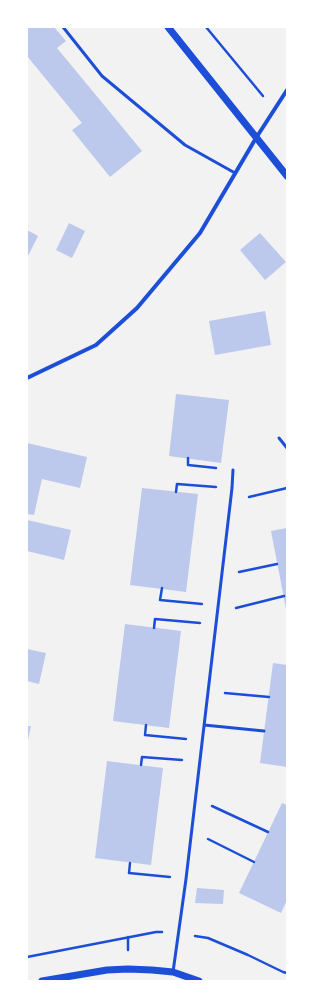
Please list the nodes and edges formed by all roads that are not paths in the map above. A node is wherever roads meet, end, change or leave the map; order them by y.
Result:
1 (63, 27) edge
2 (168, 27) edge
3 (287, 90) edge
4 (256, 138) junction
5 (236, 173) junction
6 (287, 176) edge
7 (27, 378) edge
8 (279, 438) dead end
9 (287, 448) edge
10 (233, 470) road end
11 (204, 724) junction
12 (264, 730) dead end
13 (173, 972) junction
14 (42, 981) edge
15 (199, 981) edge

1 - 5 lane
2 - 4 street
3 - 4 street
4 - 5 street
4 - 6 street
5 - 7 street
8 - 9 lane
10 - 11 lane
11 - 12 lane
11 - 13 lane
13 - 14 street
13 - 15 street

